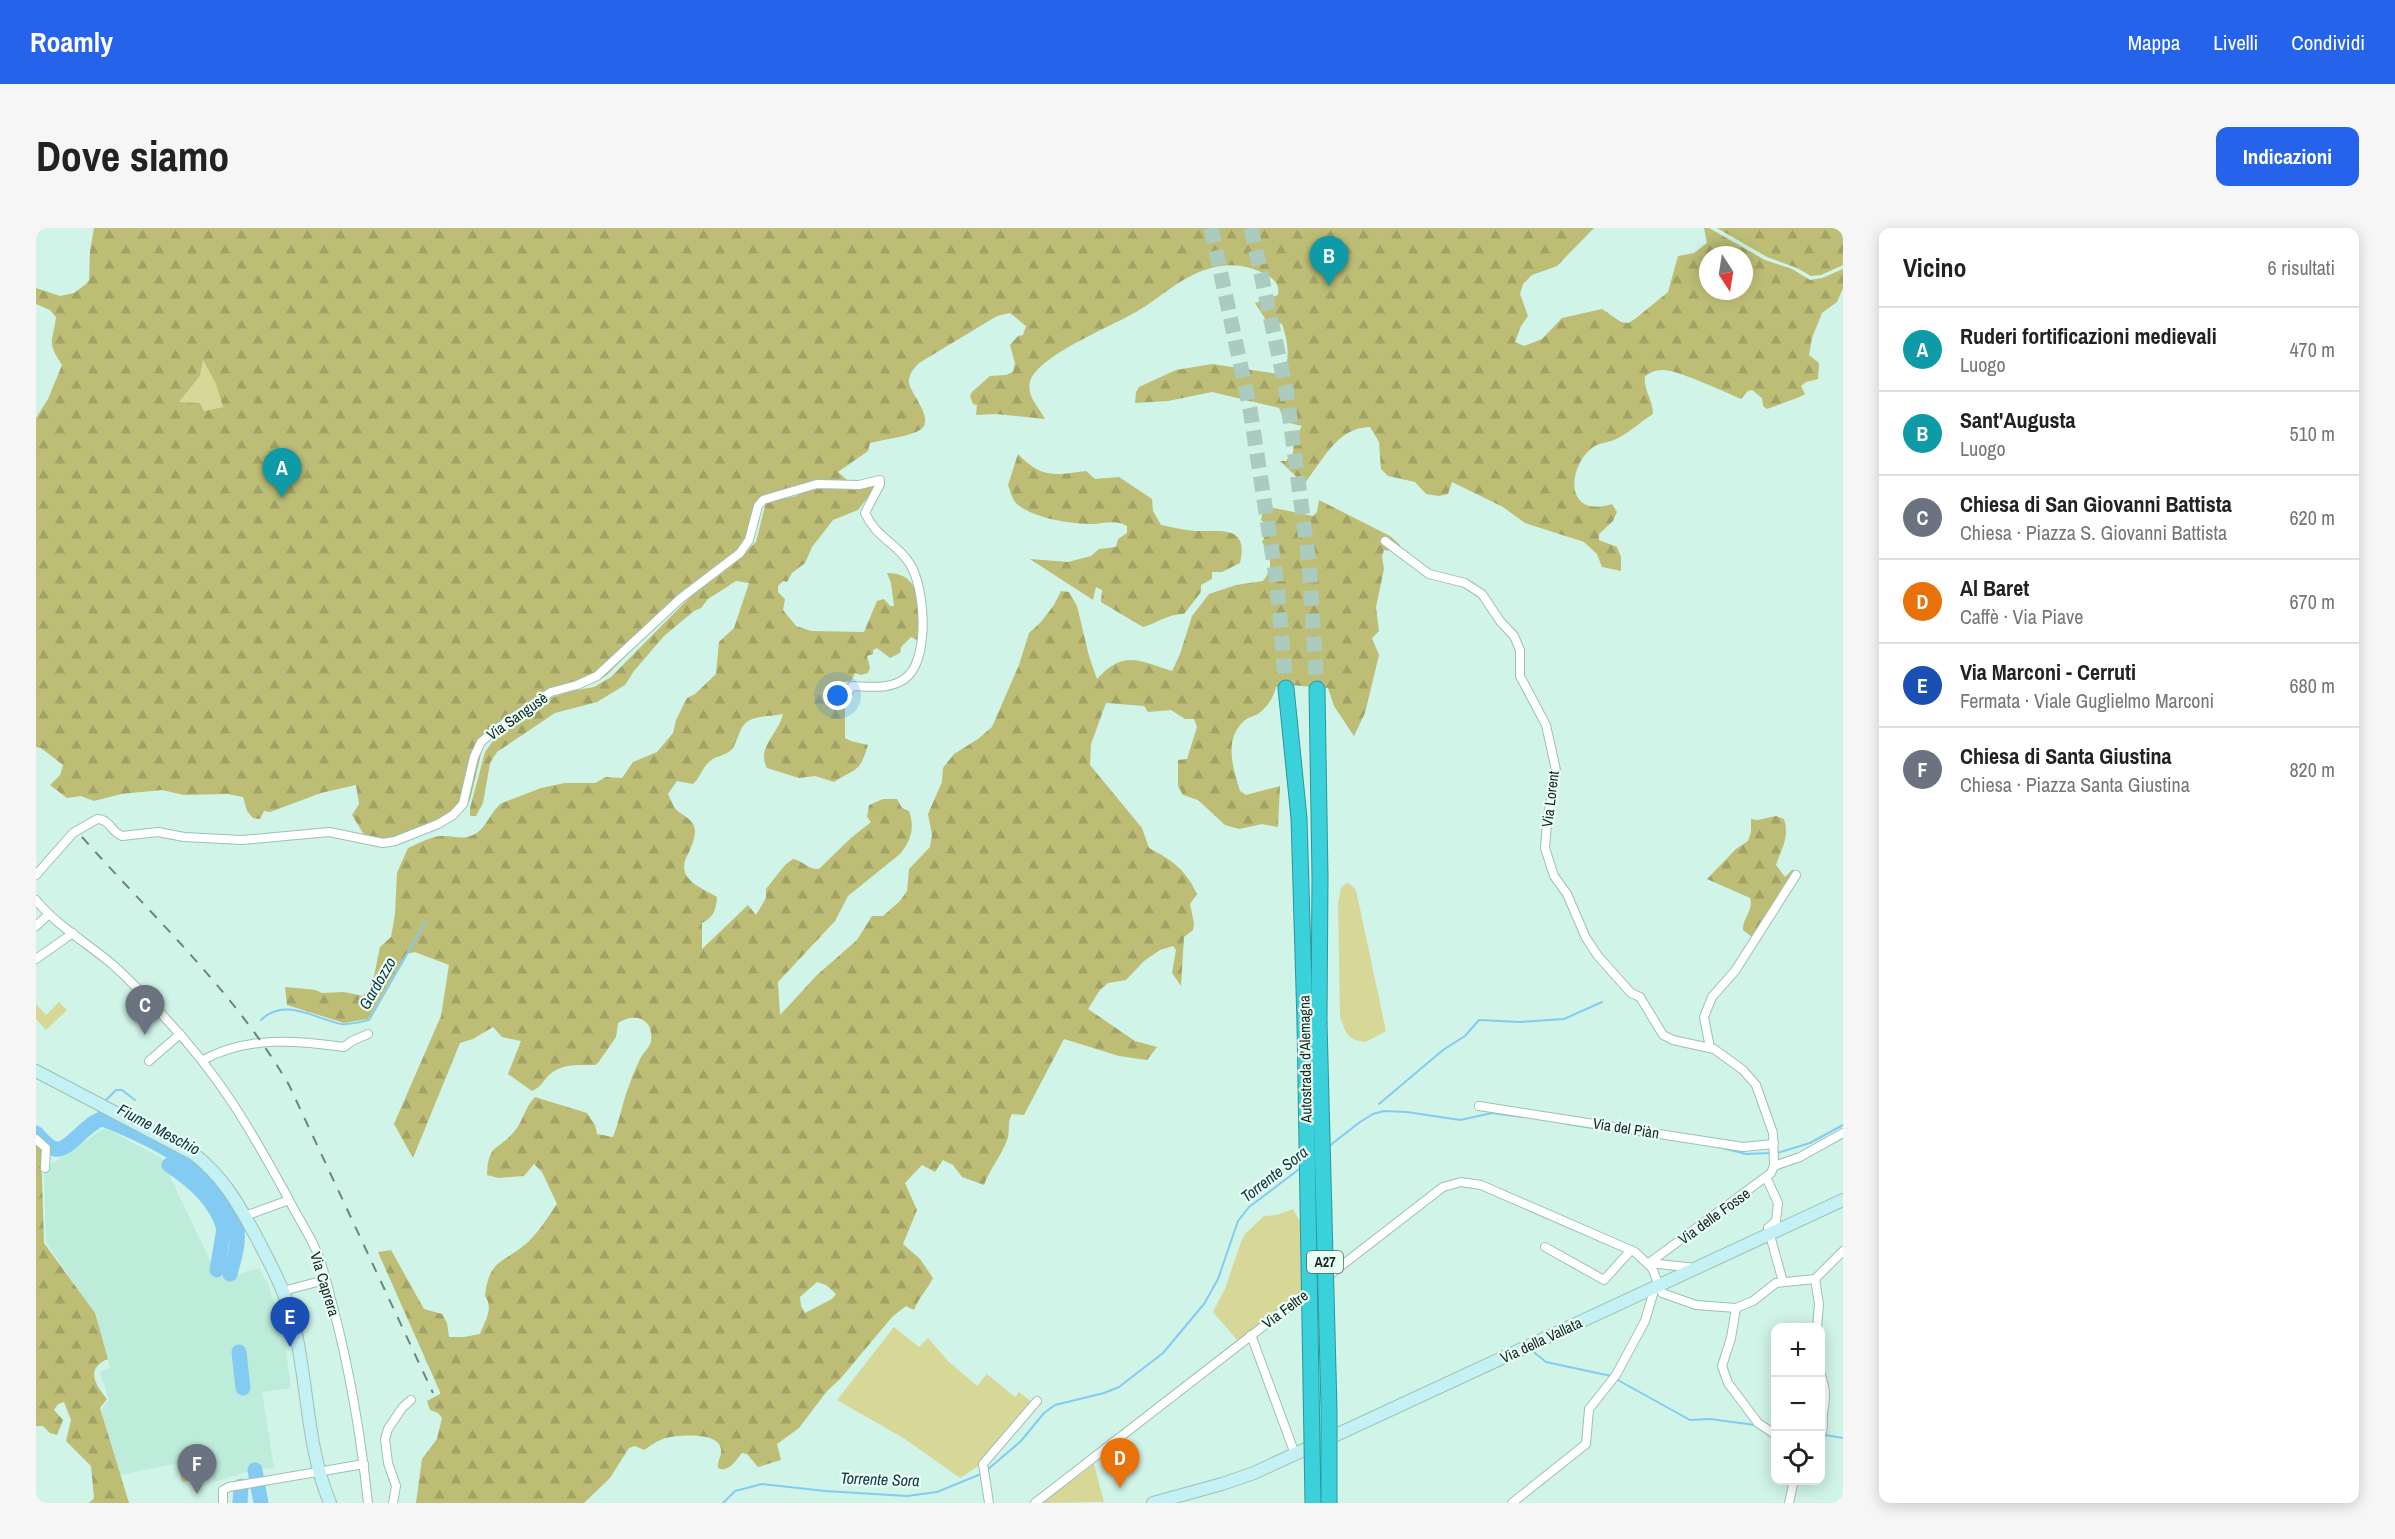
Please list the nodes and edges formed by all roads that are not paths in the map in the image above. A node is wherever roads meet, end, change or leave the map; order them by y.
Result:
1 (1385, 541) dead end
2 (1286, 688) tunnel mouth
3 (1317, 689) tunnel mouth
4 (848, 692) dead end
5 (36, 875) edge
6 (1796, 875) dead end
7 (36, 900) edge
8 (49, 914) junction
9 (36, 926) edge
10 (73, 933) junction
11 (36, 959) edge
12 (1312, 1022) junction
13 (180, 1034) junction
14 (368, 1034) dead end
15 (1710, 1047) junction
16 (202, 1059) junction
17 (149, 1061) dead end
18 (36, 1071) edge
19 (1479, 1106) dead end
20 (1843, 1133) edge
21 (36, 1139) edge
22 (1774, 1145) junction
23 (1774, 1162) junction
24 (45, 1168) dead end
25 (1766, 1177) junction
26 (289, 1200) junction
27 (1843, 1200) edge
28 (245, 1216) junction
29 (1770, 1234) junction
30 (1545, 1247) dead end
31 (1632, 1250) junction
32 (1843, 1251) edge
33 (1649, 1263) junction
34 (1697, 1268) junction
35 (1815, 1279) junction
36 (325, 1281) junction
37 (1783, 1282) junction
38 (1654, 1288) junction
39 (283, 1291) junction
40 (1736, 1308) junction
41 (1817, 1323) edge
42 (1251, 1335) junction
43 (1823, 1377) edge
44 (411, 1400) dead end
45 (1037, 1401) dead end
46 (1824, 1431) edge
47 (1771, 1432) edge
48 (1295, 1454) junction
49 (364, 1464) junction
50 (318, 1470) junction
51 (1793, 1485) edge
52 (222, 1503) edge
53 (330, 1503) edge
54 (368, 1503) edge
55 (393, 1503) edge
56 (989, 1503) edge
57 (1035, 1503) edge
58 (1153, 1503) edge
59 (1313, 1503) edge
60 (1329, 1503) edge
61 (1512, 1503) edge
62 (1789, 1503) edge

1 - 15 street, Via Lorent
2 - 12 highway, Autostrada d'Alemagna / A27
3 - 12 highway, Autostrada d'Alemagna / A27
4 - 5 street, Via Sangusè
6 - 15 street
7 - 8 street, Via Caprera
8 - 9 street
8 - 10 street, Via Caprera
10 - 11 street
10 - 13 street, Via Caprera
12 - 59 highway, Autostrada d'Alemagna / A27, bridge
12 - 60 highway, Autostrada d'Alemagna / A27, bridge
13 - 16 street, Via Caprera
13 - 17 street
14 - 16 street
15 - 22 street
16 - 26 street, Via Caprera
18 - 28 main road
19 - 22 street, Via del Piàn
20 - 23 street
21 - 24 street
22 - 23 street
23 - 25 street, Via delle Fosse
25 - 29 street
25 - 33 street, Via delle Fosse
26 - 28 street
26 - 36 street, Via Caprera
27 - 29 main road, Via della Vallata
28 - 39 main road
29 - 34 main road, Via della Vallata
29 - 37 street
30 - 31 street
31 - 33 street, Via Feltre
31 - 42 street, Via Feltre
32 - 35 street
33 - 34 street
33 - 38 street
34 - 38 main road, Via della Vallata
35 - 37 street
35 - 41 street
36 - 39 street
36 - 49 street, Via Caprera
37 - 40 street
38 - 40 street
38 - 48 main road, Via della Vallata
38 - 61 street
39 - 50 main road
40 - 47 street
42 - 48 street
42 - 57 street, Via Feltre
43 - 46 street
44 - 55 street
45 - 56 street
48 - 58 main road, Via della Vallata
49 - 50 street
49 - 54 street, Via Caprera
50 - 52 street
50 - 53 main road
51 - 62 street

